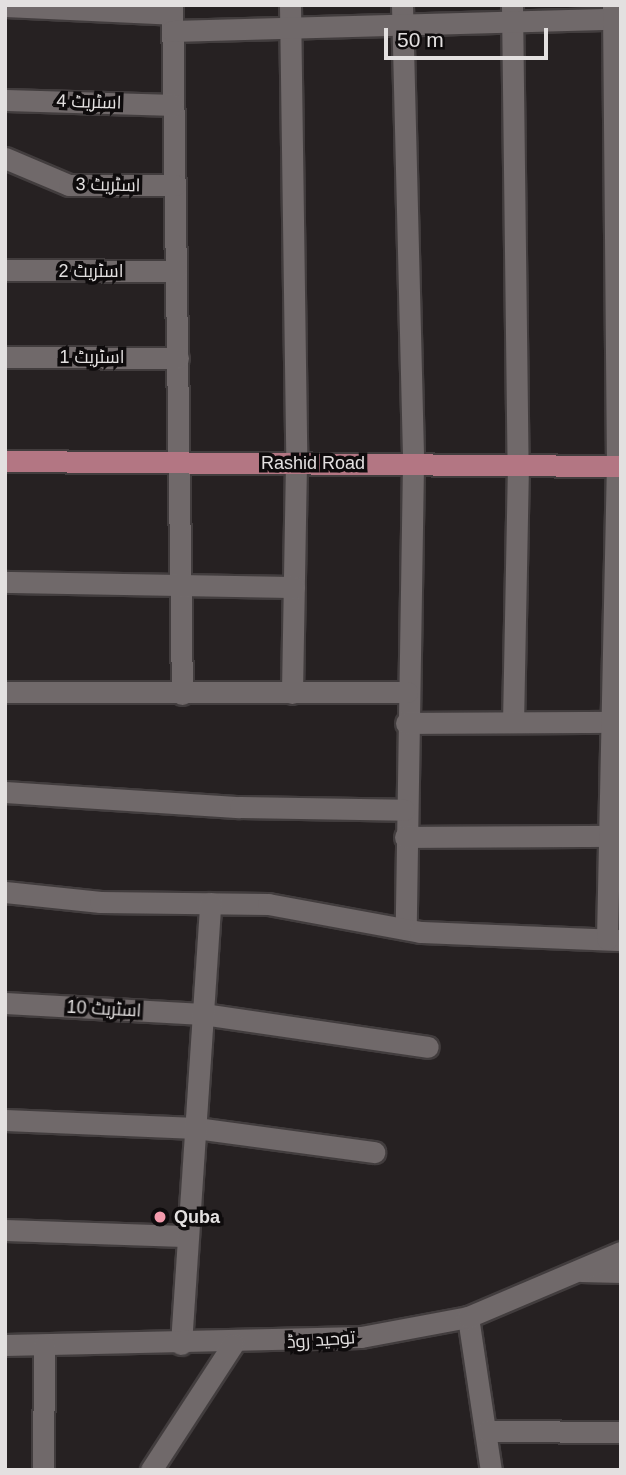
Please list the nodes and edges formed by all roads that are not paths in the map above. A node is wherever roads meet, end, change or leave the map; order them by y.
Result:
1 (290, 5) edge
2 (5, 6) edge
3 (613, 12) edge
4 (402, 14) edge
5 (512, 14) edge
6 (172, 17) edge
7 (290, 28) junction
8 (5, 100) edge
9 (173, 105) junction
10 (618, 125) edge
11 (5, 158) edge
12 (175, 186) junction
13 (618, 238) edge
14 (5, 270) edge
15 (176, 271) junction
16 (618, 353) edge
17 (5, 357) edge
18 (178, 358) junction
19 (5, 461) edge
20 (182, 462) junction
21 (296, 463) junction
22 (413, 464) junction
23 (518, 464) junction
24 (619, 466) edge
25 (617, 544) edge
26 (5, 582) edge
27 (181, 586) junction
28 (294, 587) junction
29 (616, 656) edge
30 (5, 692) edge
31 (407, 692) junction
32 (292, 693) junction
33 (182, 694) junction
34 (513, 722) junction
35 (616, 722) edge
36 (406, 723) junction
37 (5, 792) edge
38 (404, 810) junction
39 (615, 835) edge
40 (405, 837) junction
41 (5, 892) edge
42 (211, 903) junction
43 (406, 929) junction
44 (614, 939) edge
45 (5, 1003) edge
46 (203, 1014) junction
47 (428, 1047) dead end
48 (5, 1120) edge
49 (196, 1128) junction
50 (374, 1152) dead end
51 (5, 1230) edge
52 (188, 1236) junction
53 (621, 1252) edge
54 (571, 1271) junction
55 (621, 1272) edge
56 (468, 1317) junction
57 (181, 1344) junction
58 (233, 1344) junction
59 (5, 1345) edge
60 (44, 1345) junction
61 (487, 1431) junction
62 (621, 1433) edge
63 (43, 1470) edge
64 (151, 1470) edge
65 (491, 1470) edge

1 - 7 street
2 - 6 street
3 - 5 street
3 - 10 street
4 - 5 street
4 - 7 street
4 - 22 street
5 - 23 street
6 - 7 street
6 - 9 street
7 - 21 street
8 - 9 street, اسٹریٹ 4
9 - 12 street
10 - 13 street
11 - 12 street, اسٹریٹ 3
12 - 15 street
13 - 16 street
14 - 15 street, اسٹریٹ 2
15 - 18 street
16 - 24 street
17 - 18 street, اسٹریٹ 1
18 - 20 street
19 - 20 main road, Rashid Road
20 - 21 main road, Rashid Road
20 - 27 street
21 - 22 main road, Rashid Road
21 - 28 street
22 - 23 main road, Rashid Road
22 - 31 street
23 - 24 main road, Rashid Road
23 - 34 street
24 - 25 street
25 - 29 street
26 - 27 street
27 - 28 street
27 - 33 street
28 - 32 street
29 - 35 street
30 - 33 street
31 - 32 street
31 - 36 street
32 - 33 street
34 - 35 street
34 - 36 street
35 - 39 street
36 - 38 street
37 - 38 street
38 - 40 street
39 - 40 street
39 - 44 street
40 - 43 street
41 - 42 street
42 - 43 street
42 - 46 street
43 - 44 street
45 - 46 street, اسٹریٹ 10
46 - 47 street, اسٹریٹ 10
46 - 49 street
48 - 49 street
49 - 50 street
49 - 52 street
51 - 52 street
52 - 57 street
53 - 54 street, توحید روڈ
54 - 55 street
54 - 56 street, توحید روڈ
56 - 58 street, توحید روڈ
56 - 61 street
57 - 58 street, توحید روڈ
57 - 60 street, توحید روڈ
58 - 64 street
59 - 60 street, توحید روڈ
60 - 63 street
61 - 62 street
61 - 65 street

